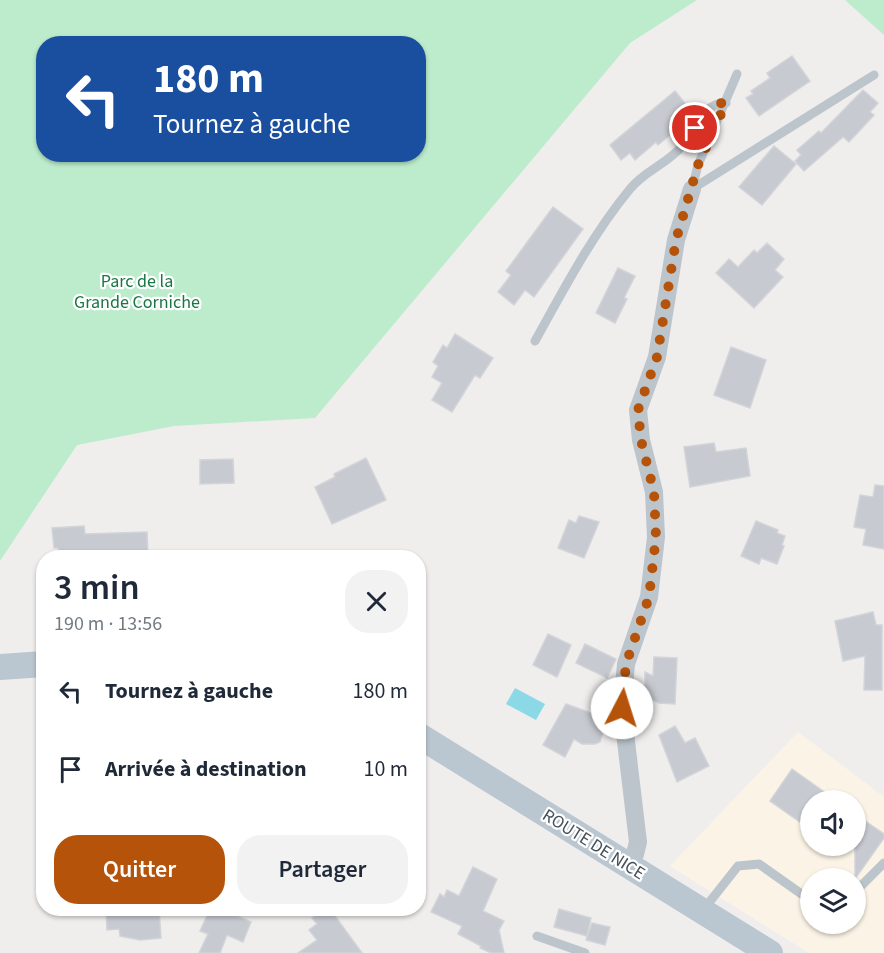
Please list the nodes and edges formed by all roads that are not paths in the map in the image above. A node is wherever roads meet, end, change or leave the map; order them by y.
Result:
1 (737, 74) dead end
2 (874, 75) dead end
3 (726, 103) junction
4 (692, 189) junction
5 (535, 341) dead end
6 (36, 665) edge
7 (0, 667) edge
8 (426, 740) edge
9 (884, 863) edge
10 (627, 866) junction
11 (866, 881) edge
12 (800, 893) edge
13 (703, 911) junction
14 (537, 936) dead end
15 (585, 953) edge
16 (770, 953) edge

1 - 3 lane
2 - 4 lane
3 - 4 lane
3 - 5 lane
4 - 10 street
6 - 7 main road
8 - 10 main road, ROUTE DE NICE
9 - 11 lane
10 - 13 main road, ROUTE DE NICE
12 - 13 lane
13 - 16 main road, ROUTE DE NICE
14 - 15 lane

